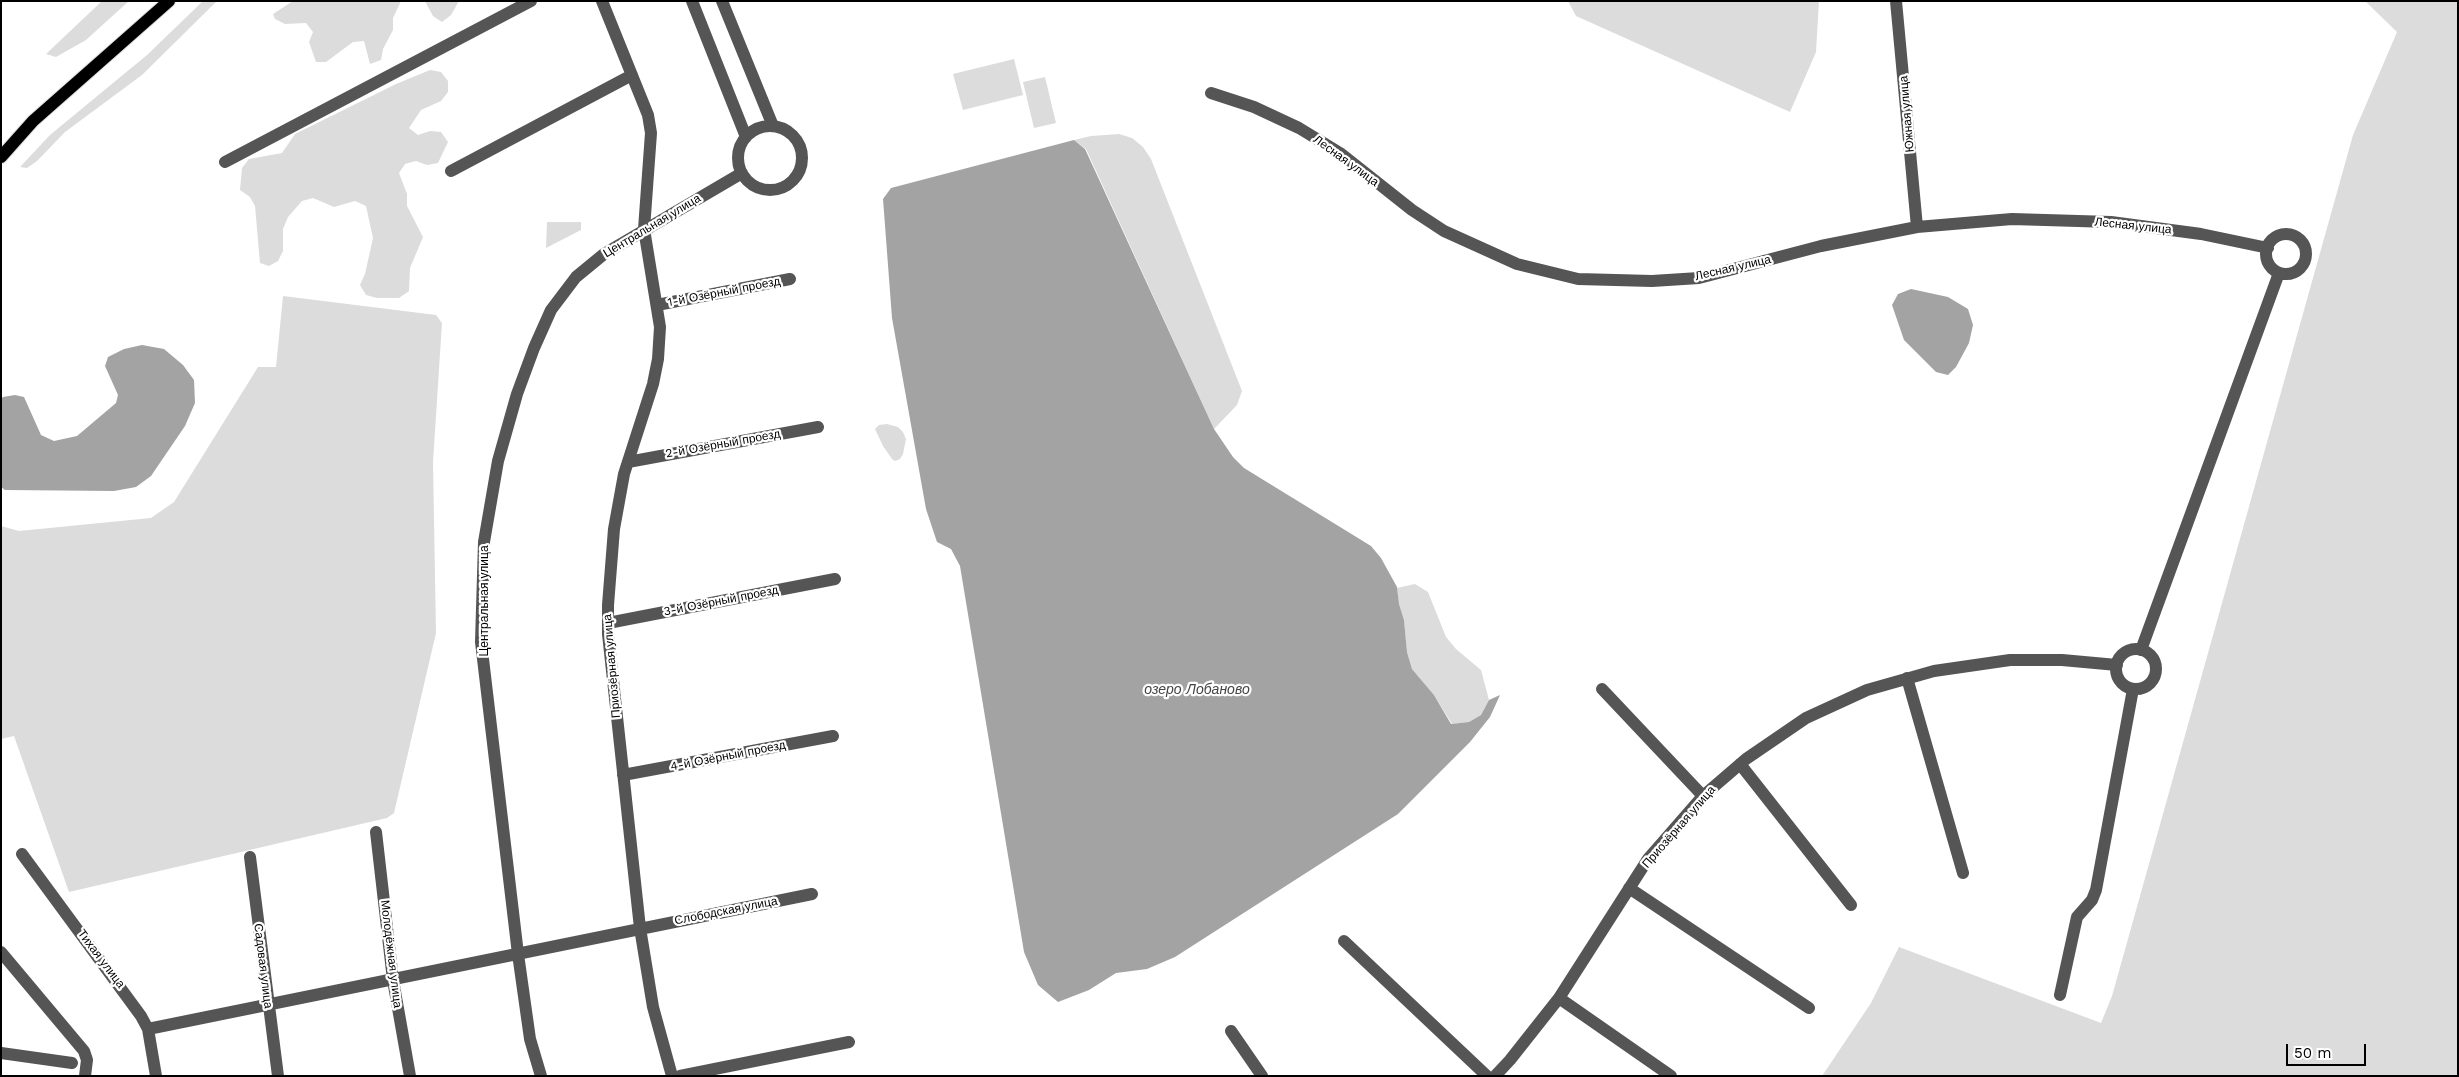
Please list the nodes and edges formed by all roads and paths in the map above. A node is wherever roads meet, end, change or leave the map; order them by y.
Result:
1 (169, 1) edge
2 (530, 1) edge
3 (602, 1) edge
4 (692, 1) edge
5 (722, 1) edge
6 (1896, 1) edge
7 (632, 75) junction
8 (1211, 93) dead end
9 (773, 126) junction
10 (746, 137) junction
11 (2, 155) edge
12 (226, 162) dead end
13 (451, 171) dead end
14 (742, 173) junction
15 (1917, 227) junction
16 (644, 229) junction
17 (2268, 248) junction
18 (2279, 273) junction
19 (790, 279) dead end
20 (657, 306) junction
21 (818, 427) dead end
22 (628, 462) junction
23 (835, 578) dead end
24 (608, 623) junction
25 (2141, 650) junction
26 (2117, 665) junction
27 (1907, 678) junction
28 (1602, 688) dead end
29 (2133, 689) junction
30 (832, 736) dead end
31 (1740, 764) junction
32 (623, 776) junction
33 (1703, 796) junction
34 (376, 832) dead end
35 (22, 854) dead end
36 (250, 857) dead end
37 (1963, 873) dead end
38 (1629, 888) junction
39 (812, 894) dead end
40 (1851, 905) dead end
41 (640, 928) junction
42 (1344, 941) dead end
43 (1, 952) edge
44 (518, 954) junction
45 (393, 980) junction
46 (2060, 996) dead end
47 (1560, 998) junction
48 (268, 1006) junction
49 (1809, 1008) dead end
50 (148, 1029) junction
51 (1231, 1031) dead end
52 (849, 1042) dead end
53 (1, 1053) edge
54 (72, 1063) dead end
55 (85, 1076) edge
56 (156, 1076) edge
57 (278, 1076) edge
58 (410, 1076) edge
59 (541, 1076) edge
60 (672, 1076) edge
61 (680, 1076) edge
62 (1262, 1076) edge
63 (1487, 1076) edge
64 (1495, 1076) edge
65 (1671, 1076) edge

1 - 11 main road
2 - 12 street
3 - 7 street, Приозёрная улица
4 - 10 street
5 - 9 street
6 - 15 street, Южная улица
7 - 13 street
7 - 16 street, Приозёрная улица
8 - 15 street, Лесная улица
9 - 10 street
9 - 14 street
10 - 14 street
14 - 16 street, Центральная улица
15 - 17 street, Лесная улица
16 - 20 street, Приозёрная улица
16 - 44 street, Центральная улица
17 - 18 street
17 - 18 street
18 - 25 street
19 - 20 street, 1-й Озёрный проезд
20 - 22 street, Приозёрная улица
21 - 22 street, 2-й Озёрный проезд
22 - 24 street, Приозёрная улица
23 - 24 street, 3-й Озёрный проезд
24 - 32 street, Приозёрная улица
25 - 26 street
25 - 29 street
26 - 27 street, Приозёрная улица
26 - 29 street
27 - 31 street, Приозёрная улица
27 - 37 street
28 - 33 street
29 - 46 street
30 - 32 street, 4-й Озёрный проезд
31 - 33 street, Приозёрная улица
31 - 40 street
32 - 41 street, Приозёрная улица
33 - 38 street, Приозёрная улица
34 - 45 street, Молодёжная улица
35 - 50 street, Тихая улица
36 - 48 street, Садовая улица
38 - 47 street, Приозёрная улица
38 - 49 street
39 - 41 street, Слободская улица
41 - 44 street, Слободская улица
41 - 60 street, Приозёрная улица
42 - 63 street
43 - 55 street
44 - 45 street, Слободская улица
44 - 59 street, Центральная улица
45 - 48 street, Слободская улица
45 - 58 street, Молодёжная улица
47 - 64 street, Приозёрная улица
47 - 65 street
48 - 50 street, Слободская улица
48 - 57 street, Садовая улица
50 - 56 street, Тихая улица
51 - 62 street
52 - 61 street
53 - 54 street

